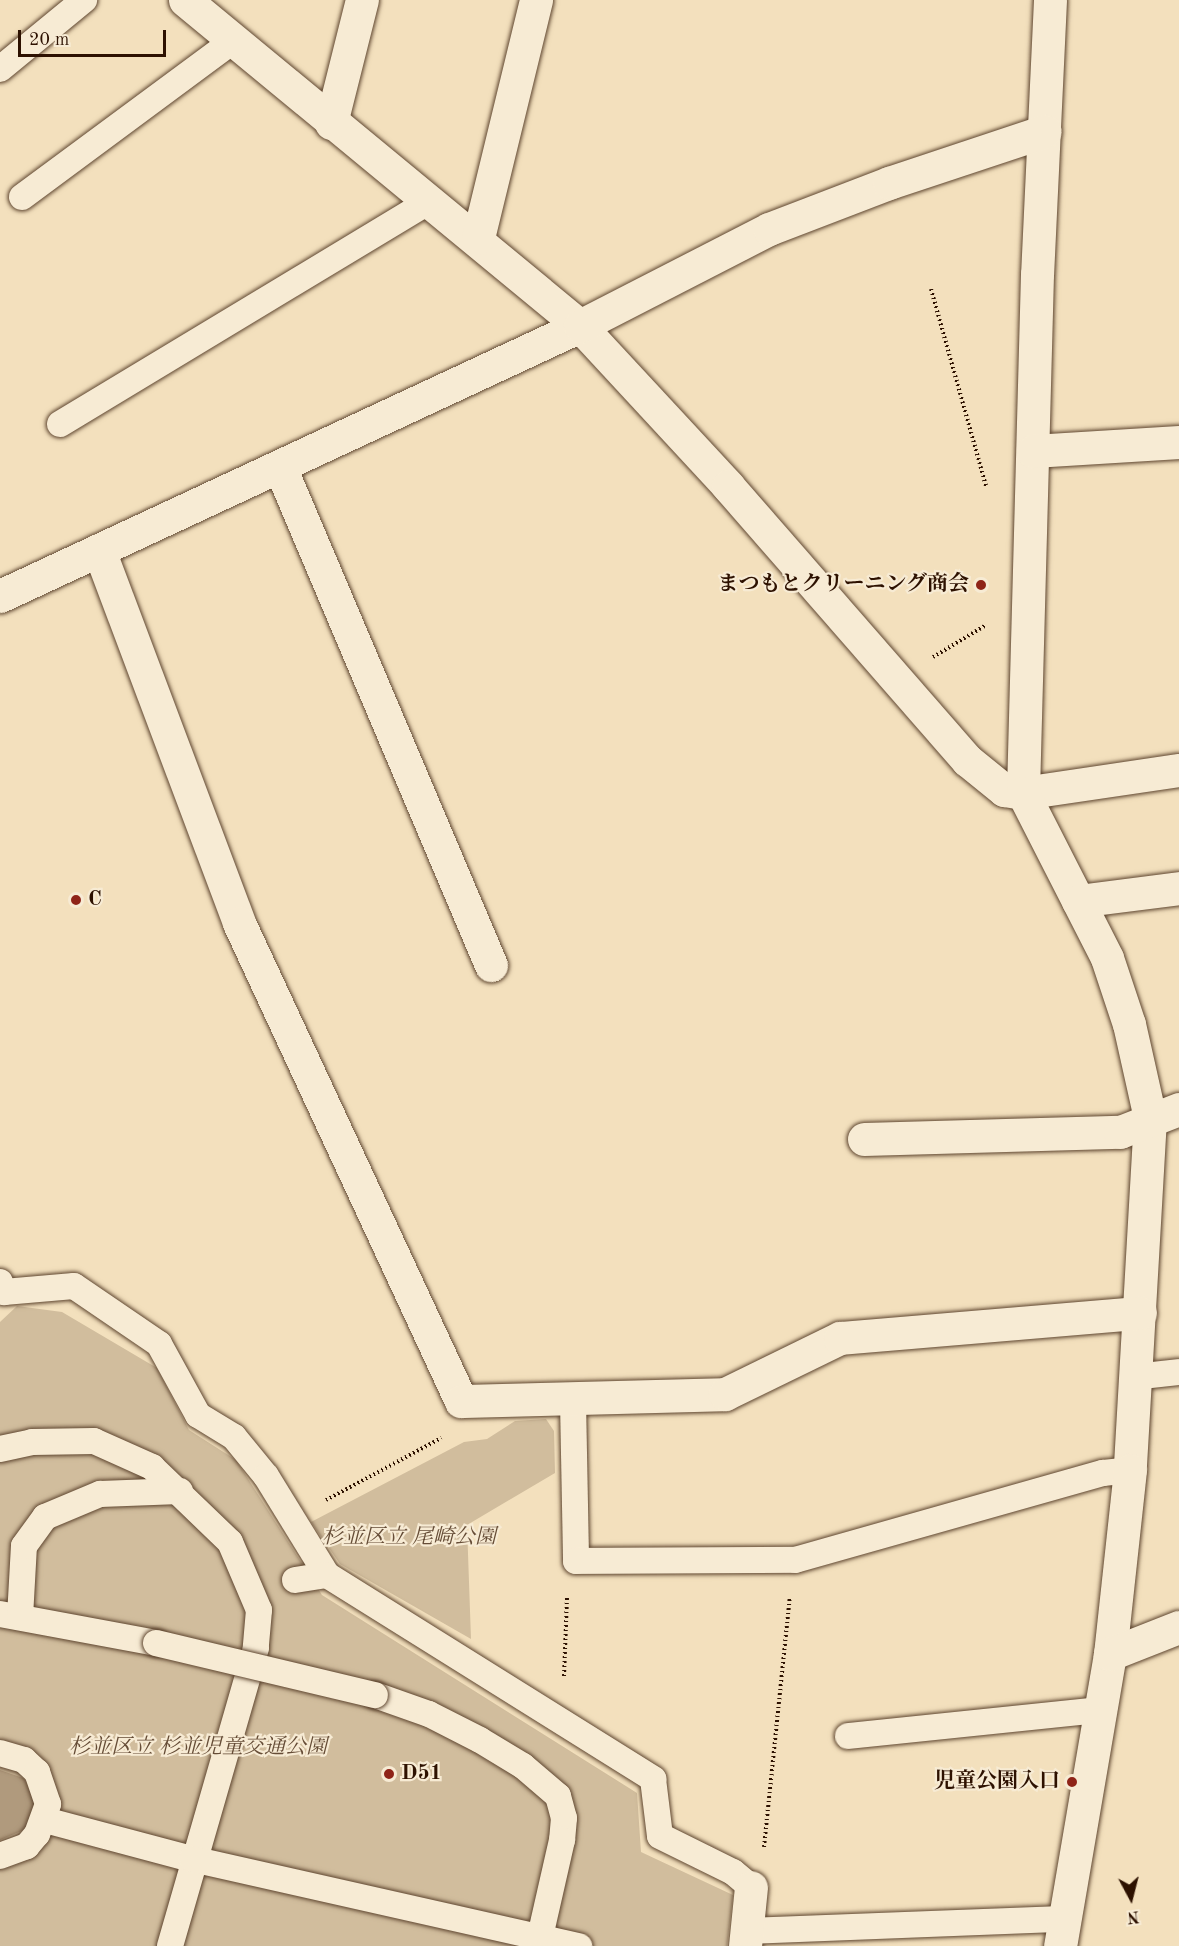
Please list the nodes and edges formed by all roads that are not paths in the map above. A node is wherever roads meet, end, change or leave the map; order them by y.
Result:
1 (84, 0) edge
2 (184, 0) edge
3 (362, 0) edge
4 (536, 0) edge
5 (1050, 0) edge
6 (233, 41) junction
7 (0, 69) edge
8 (331, 123) junction
9 (1045, 131) junction
10 (22, 197) dead end
11 (428, 202) junction
12 (477, 237) junction
13 (580, 326) junction
14 (60, 424) dead end
15 (1179, 442) edge
16 (1033, 451) junction
17 (280, 467) junction
18 (99, 550) junction
19 (0, 596) edge
20 (1179, 770) edge
21 (1023, 793) junction
22 (1179, 888) edge
23 (1078, 901) junction
24 (491, 965) dead end
25 (1164, 1113) edge
26 (864, 1139) dead end
27 (0, 1282) edge
28 (1140, 1313) junction
29 (1179, 1372) edge
30 (1134, 1377) junction
31 (573, 1401) junction
32 (0, 1449) edge
33 (1130, 1470) junction
34 (180, 1491) junction
35 (327, 1575) junction
36 (295, 1580) dead end
37 (10, 1615) edge
38 (1179, 1627) edge
39 (1110, 1654) junction
40 (1100, 1710) junction
41 (848, 1736) dead end
42 (0, 1753) edge
43 (45, 1820) junction
44 (0, 1856) edge
45 (192, 1859) junction
46 (751, 1887) joint
47 (1061, 1933) edge
48 (746, 1939) edge
49 (540, 1941) edge
50 (170, 1946) edge
51 (579, 1946) edge

1 - 7 lane
2 - 6 street
3 - 8 street
4 - 12 street
5 - 9 street
6 - 8 street
6 - 10 lane
8 - 11 street
9 - 13 street
9 - 16 street
11 - 12 street
11 - 14 lane
12 - 13 street
13 - 17 street
13 - 21 street
15 - 16 street
16 - 21 street
17 - 18 street
17 - 24 street
18 - 19 street
18 - 31 street
20 - 21 street
21 - 23 street
22 - 23 street
23 - 25 street
25 - 26 street
25 - 28 street
27 - 35 lane
28 - 30 street
28 - 31 street
29 - 30 lane
30 - 33 street
31 - 33 lane
32 - 34 lane
33 - 39 street
34 - 37 lane
34 - 45 lane
35 - 36 lane
35 - 46 lane
37 - 49 lane, bridge
38 - 39 street
39 - 40 street
40 - 41 lane
40 - 47 street
42 - 43 lane
43 - 44 lane
43 - 45 lane
45 - 49 lane
45 - 50 lane
46 - 48 street
47 - 48 lane
49 - 51 lane

